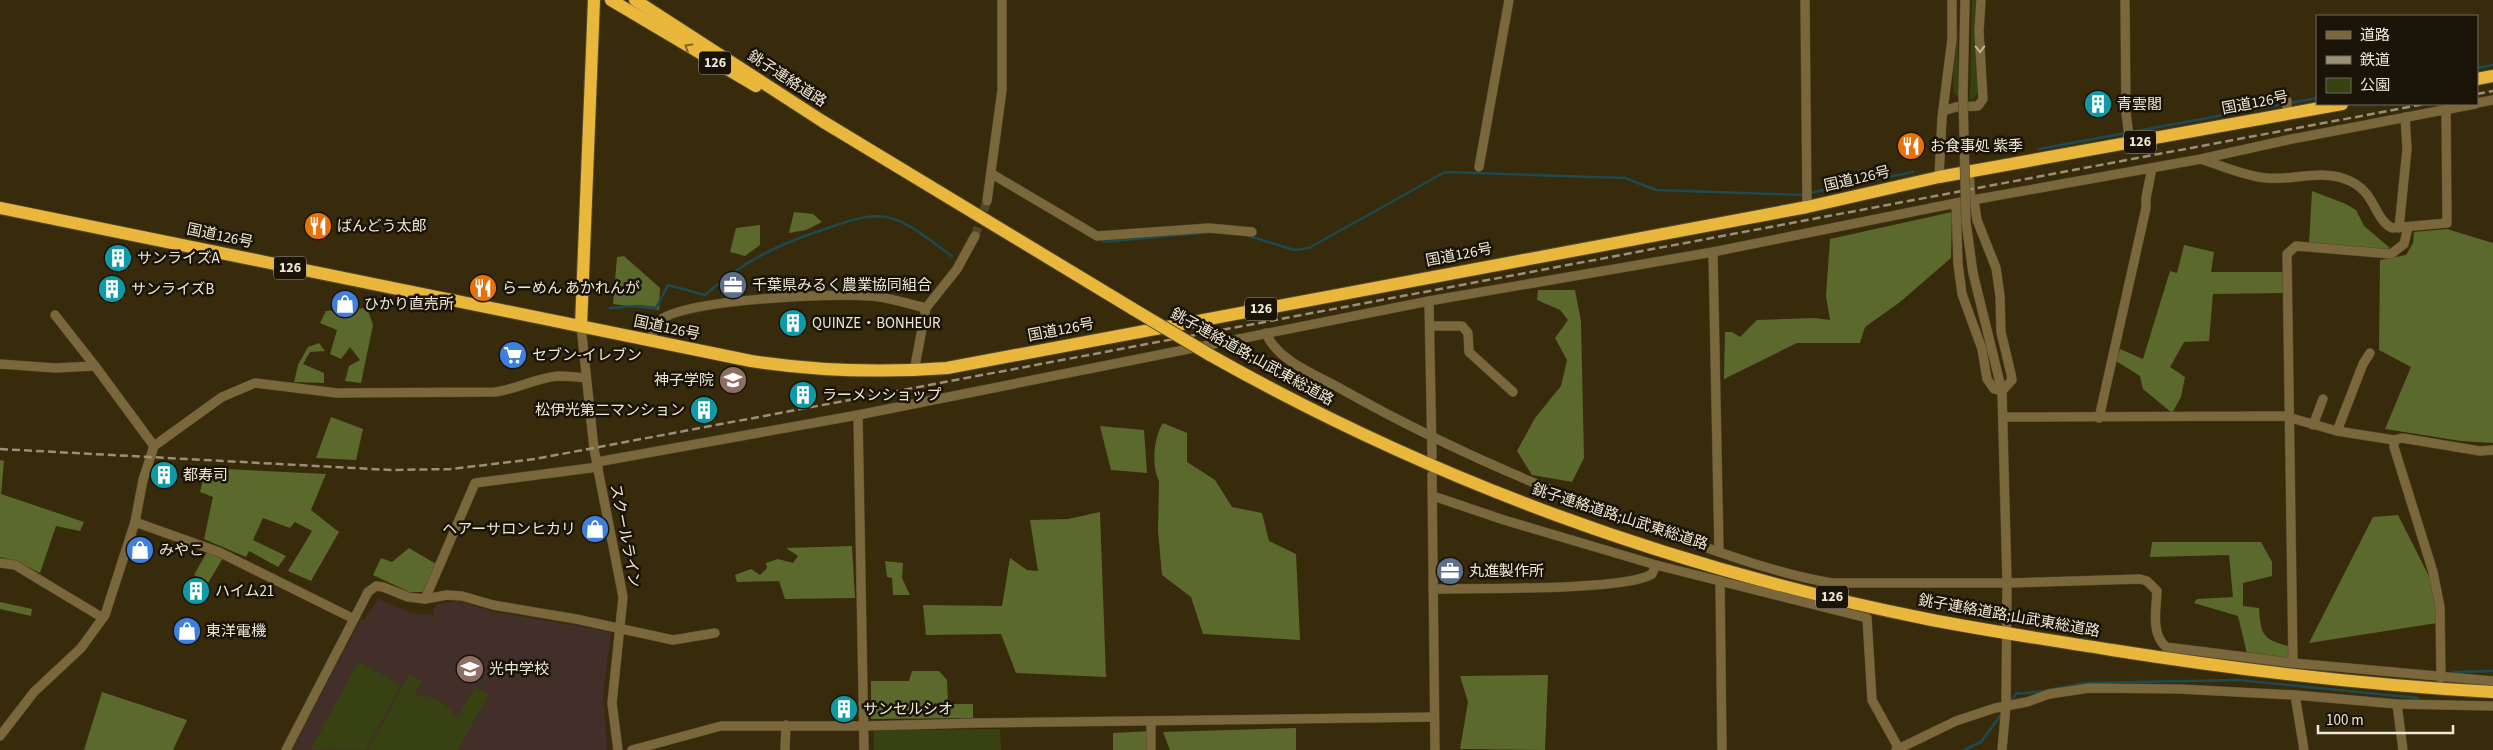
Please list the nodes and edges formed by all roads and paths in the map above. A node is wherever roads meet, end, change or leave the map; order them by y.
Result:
1 (594, 0) edge
2 (611, 0) edge
3 (635, 0) edge
4 (1002, 0) edge
5 (1509, 0) edge
6 (1805, 0) edge
7 (1952, 0) edge
8 (1965, 0) edge
9 (1981, 0) edge
10 (2125, 0) edge
11 (2493, 76) edge
12 (2478, 79) edge
13 (2493, 100) edge
14 (2478, 104) edge
15 (2324, 105) edge
16 (2470, 105) edge
17 (2446, 109) junction
18 (1943, 111) junction
19 (2405, 117) junction
20 (822, 121) junction
21 (2128, 136) junction
22 (2201, 159) junction
23 (1478, 167) dead end
24 (2152, 168) junction
25 (1969, 172) junction
26 (992, 174) junction
27 (1939, 177) junction
28 (1807, 198) junction
29 (1972, 200) junction
30 (987, 201) tunnel mouth
31 (1956, 203) junction
32 (0, 208) edge
33 (2403, 227) junction
34 (1252, 232) dead end
35 (975, 236) tunnel mouth
36 (1713, 252) junction
37 (1429, 301) junction
38 (926, 308) junction
39 (55, 315) dead end
40 (581, 326) junction
41 (1430, 326) junction
42 (1266, 333) junction
43 (651, 342) junction
44 (2370, 353) dead end
45 (0, 364) edge
46 (96, 366) junction
47 (914, 370) junction
48 (586, 378) junction
49 (2002, 391) junction
50 (1513, 392) dead end
51 (2323, 399) dead end
52 (858, 415) junction
53 (2003, 417) junction
54 (2289, 417) junction
55 (2099, 418) junction
56 (2312, 426) junction
57 (2337, 431) junction
58 (1430, 438) junction
59 (2394, 440) junction
60 (154, 446) junction
61 (2493, 450) edge
62 (1432, 457) dead end
63 (597, 464) junction
64 (1432, 474) dead end
65 (1433, 496) junction
66 (135, 522) junction
67 (1719, 552) junction
68 (0, 563) edge
69 (1656, 565) junction
70 (1720, 581) junction
71 (2007, 583) junction
72 (1433, 589) junction
73 (425, 599) junction
74 (103, 618) junction
75 (354, 619) junction
76 (620, 629) junction
77 (715, 633) dead end
78 (2007, 634) junction
79 (2292, 664) junction
80 (2441, 678) junction
81 (2493, 681) edge
82 (2493, 692) edge
83 (2294, 695) junction
84 (2397, 704) junction
85 (2006, 706) junction
86 (2493, 706) edge
87 (1434, 717) junction
88 (1151, 721) junction
89 (4, 725) edge
90 (786, 725) junction
91 (864, 726) junction
92 (0, 736) edge
93 (1898, 749) edge
94 (284, 750) edge
95 (618, 750) edge
96 (632, 750) edge
97 (785, 750) edge
98 (864, 750) edge
99 (1151, 750) edge
100 (1435, 750) edge
101 (1722, 750) edge
102 (2002, 750) edge
103 (2304, 750) edge
104 (2403, 750) edge

1 - 40 highway
20 -> 2 highway, 銚子連絡道路 / 126
3 - 20 highway, 銚子連絡道路 / 126
4 - 26 street
5 - 23 street
6 - 28 street
7 - 18 street
8 - 49 street, bridge
9 -> 18 street
10 - 21 street
11 - 12 highway
13 - 14 street
15 - 21 highway, 国道126号 / 126
16 - 17 street
17 - 19 street
17 - 33 street
18 - 27 street
19 - 22 street
19 - 33 street
20 - 78 highway, 銚子連絡道路;山武東総道路 / 126, bridge
21 - 25 highway, 国道126号 / 126
22 - 24 street
22 - 33 street
24 - 29 street
24 - 55 street
25 - 27 highway, 国道126号 / 126
25 - 29 street
26 - 30 street
26 - 34 street
27 - 28 highway, 国道126号 / 126
28 - 47 highway, 国道126号 / 126
29 - 31 street
29 - 49 street
31 - 36 street
31 - 49 street
32 - 40 highway, 国道126号 / 126
33 - 54 street
35 - 38 street
36 - 37 street
36 - 67 street
37 - 41 street
37 - 42 street
38 - 43 street
38 - 47 street
39 - 46 street
40 - 43 highway, 国道126号 / 126
40 - 48 street, スクールライン
41 - 50 street
41 - 58 street
42 - 52 street
42 - 58 street
43 - 47 highway, 国道126号 / 126
44 - 57 street
45 - 46 street
46 - 60 street
48 - 60 street
48 - 63 street, スクールライン
49 - 53 street
51 - 56 street
52 - 63 street
52 - 91 street
53 - 55 street
53 - 71 street
54 - 55 street
54 - 56 street
54 - 79 street
56 - 57 street
57 - 59 street
58 - 62 street
58 - 67 street
59 - 61 street
59 - 80 street
60 - 66 street
63 - 73 street
63 - 76 street, スクールライン
64 - 65 street
65 - 69 street
65 - 72 street
66 - 74 street
66 - 75 street
67 - 71 street
68 - 74 street
69 - 70 street
69 - 72 street
70 - 93 street
70 - 101 street
71 - 78 street
71 - 79 street
72 - 87 street
73 - 75 street
73 - 76 street
74 - 89 street
75 - 94 street
76 - 77 street
76 - 95 street, スクールライン
78 - 82 highway, 銚子連絡道路;山武東総道路 / 126
78 - 85 street
79 - 80 street
80 - 81 street
83 - 84 street
83 - 85 street
83 - 103 street
84 - 86 street
84 - 104 street
85 - 93 street
85 - 102 street
87 - 88 street
87 - 100 street
88 - 91 street
88 - 99 street
89 - 92 street
90 - 91 street
90 - 96 street
90 - 97 street
91 - 98 street

